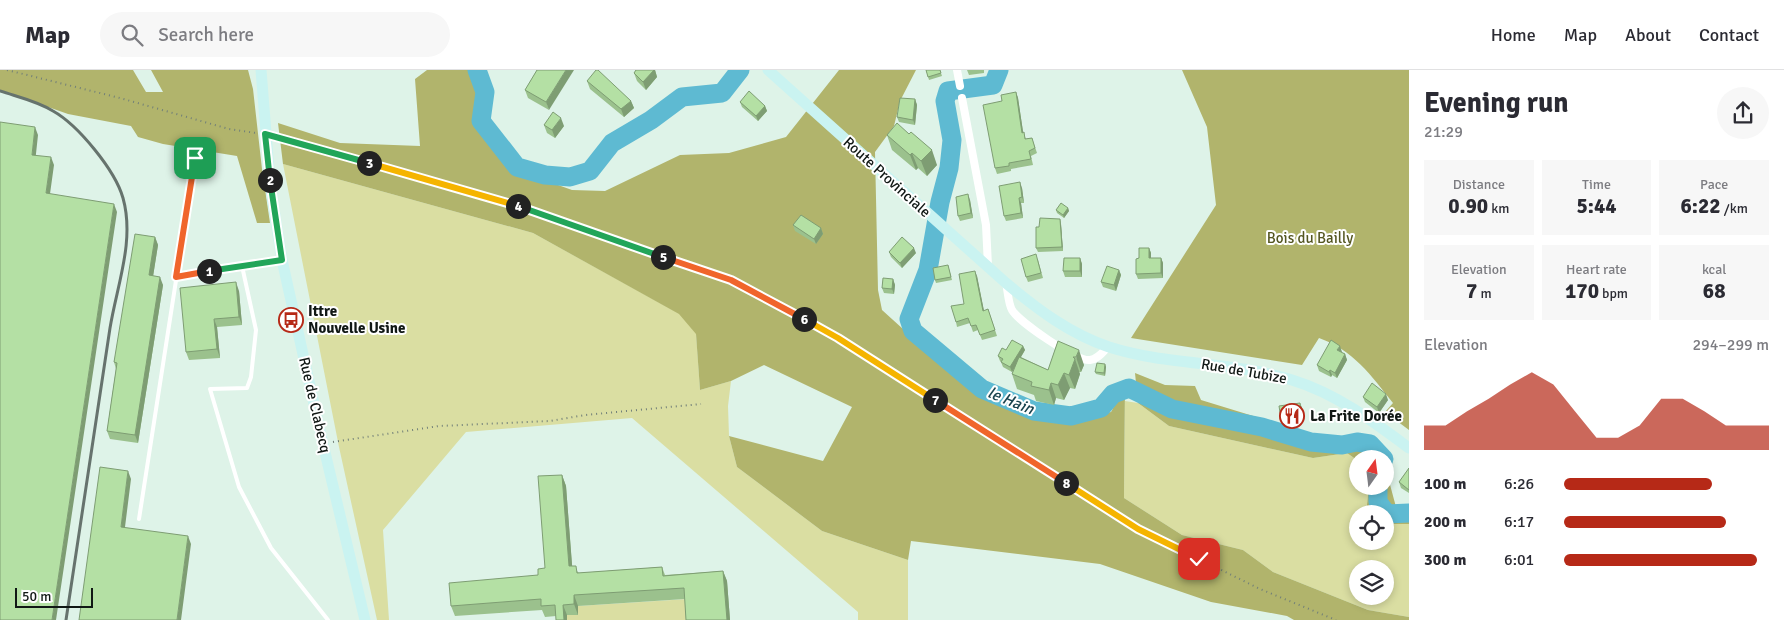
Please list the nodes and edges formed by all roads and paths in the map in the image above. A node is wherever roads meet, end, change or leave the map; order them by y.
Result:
1 (7, 70) edge
2 (261, 70) edge
3 (768, 70) edge
4 (957, 70) edge
5 (960, 86) dead end
6 (962, 98) dead end
7 (265, 134) junction
8 (195, 158) dead end
9 (282, 260) junction
10 (242, 266) junction
11 (988, 266) junction
12 (176, 277) junction
13 (1006, 283) junction
14 (1108, 346) junction
15 (1150, 356) joint
16 (701, 404) dead end
17 (323, 444) junction
18 (1409, 448) edge
19 (139, 519) dead end
20 (328, 620) edge
21 (365, 620) edge
22 (1336, 620) edge

1 - 7 path
2 - 7 main road, Rue de Clabecq
3 - 11 main road, Route Provinciale
4 - 5 street
6 - 11 street
7 - 9 main road, Rue de Clabecq
7 - 22 path
8 - 12 lane
9 - 10 lane
9 - 17 main road, Rue de Clabecq
10 - 12 lane
10 - 20 lane
11 - 13 main road, Route Provinciale
12 - 19 lane
13 - 14 main road, Route Provinciale
13 - 14 street
14 - 15 main road, Route Provinciale
15 - 18 main road, Rue de Tubize
16 - 17 path
17 - 21 main road, Rue de Clabecq

